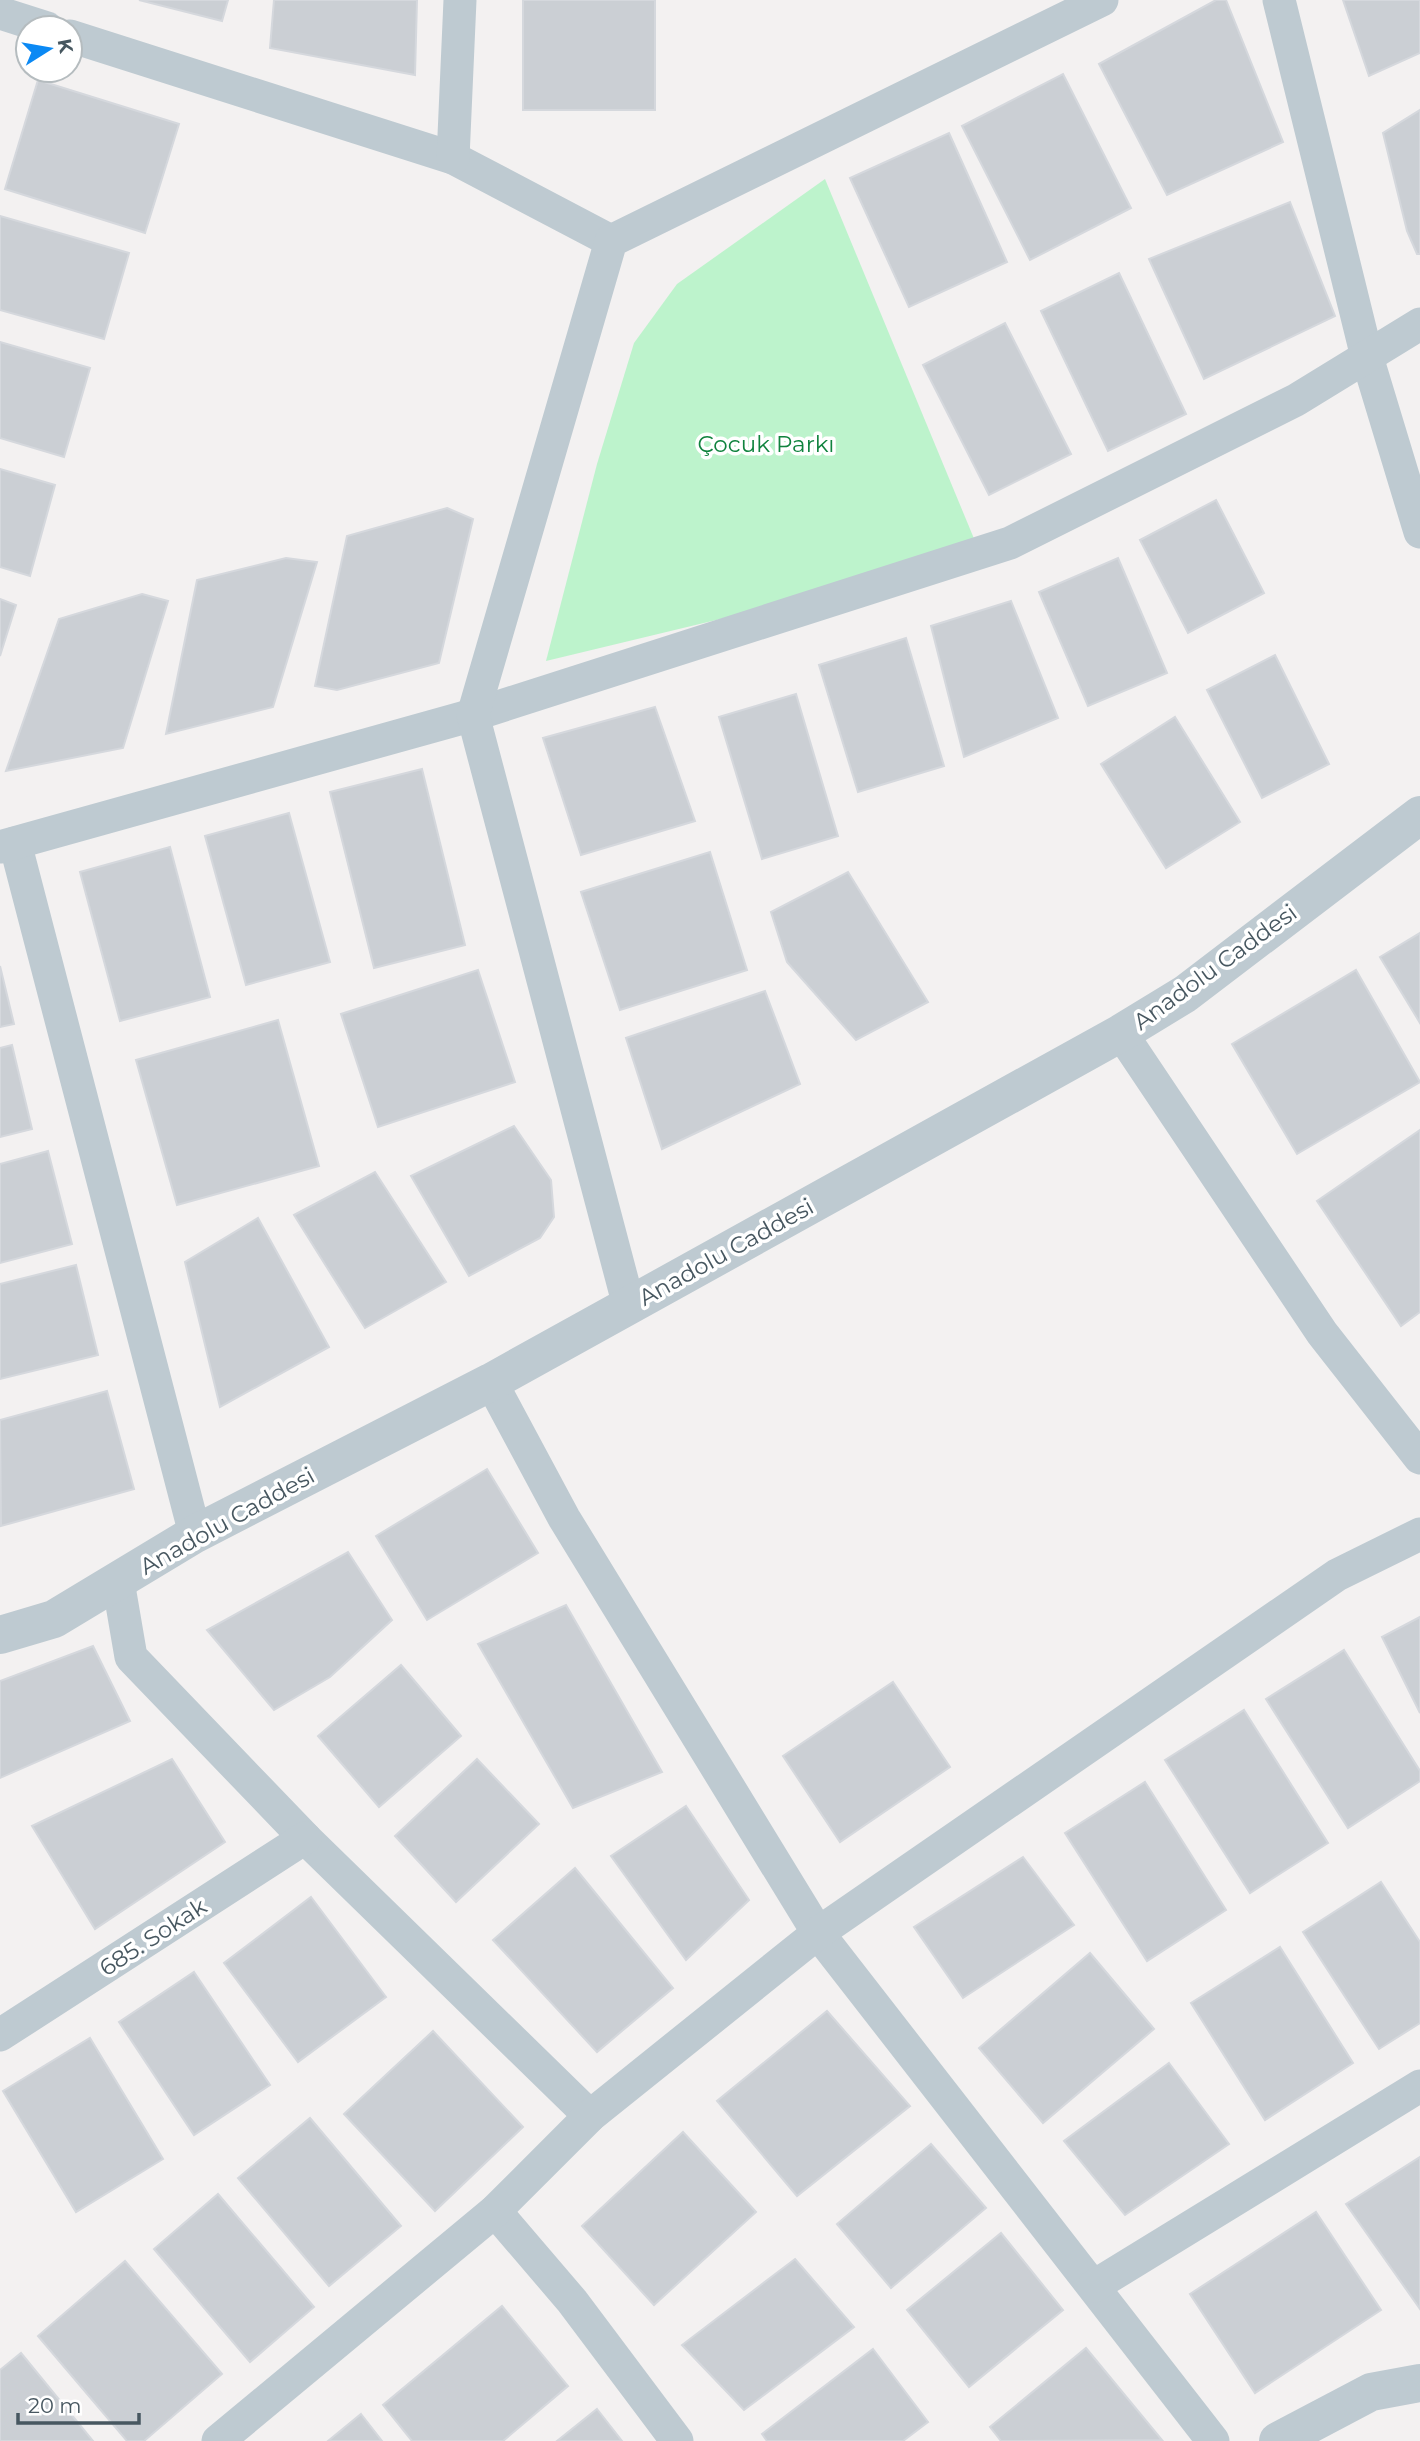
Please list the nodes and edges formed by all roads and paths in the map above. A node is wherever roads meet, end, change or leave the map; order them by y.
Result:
1 (460, 0) edge
2 (1102, 0) edge
3 (1279, 0) edge
4 (84, 40) edge
5 (453, 158) junction
6 (611, 241) junction
7 (1420, 324) edge
8 (1367, 357) junction
9 (1420, 532) edge
10 (473, 715) junction
11 (1420, 815) edge
12 (8, 845) edge
13 (1121, 1033) junction
14 (629, 1306) junction
15 (491, 1382) junction
16 (1420, 1458) edge
17 (195, 1534) junction
18 (1420, 1534) edge
19 (118, 1581) junction
20 (0, 1635) edge
21 (305, 1838) junction
22 (818, 1933) junction
23 (0, 2035) edge
24 (1420, 2086) edge
25 (590, 2116) junction
26 (495, 2211) junction
27 (1094, 2286) junction
28 (1420, 2383) edge
29 (218, 2441) edge
30 (677, 2441) edge
31 (1213, 2441) edge
32 (1278, 2441) edge

1 - 5 street
2 - 6 street
3 - 8 street
4 - 5 street
5 - 6 street
6 - 10 street
7 - 8 street
8 - 9 street
8 - 10 street
10 - 12 street
10 - 14 street
11 - 13 street, Anadolu Caddesi
12 - 17 street
13 - 14 street, Anadolu Caddesi
13 - 16 street
14 - 15 street, Anadolu Caddesi
15 - 17 street, Anadolu Caddesi
15 - 22 street
17 - 19 street, Anadolu Caddesi
18 - 22 street
19 - 20 street, Anadolu Caddesi
19 - 21 street
21 - 23 street, 685. Sokak
21 - 25 street
22 - 25 street
22 - 27 street
24 - 27 street
25 - 26 street
26 - 29 street
26 - 30 street
27 - 31 street
28 - 32 street

